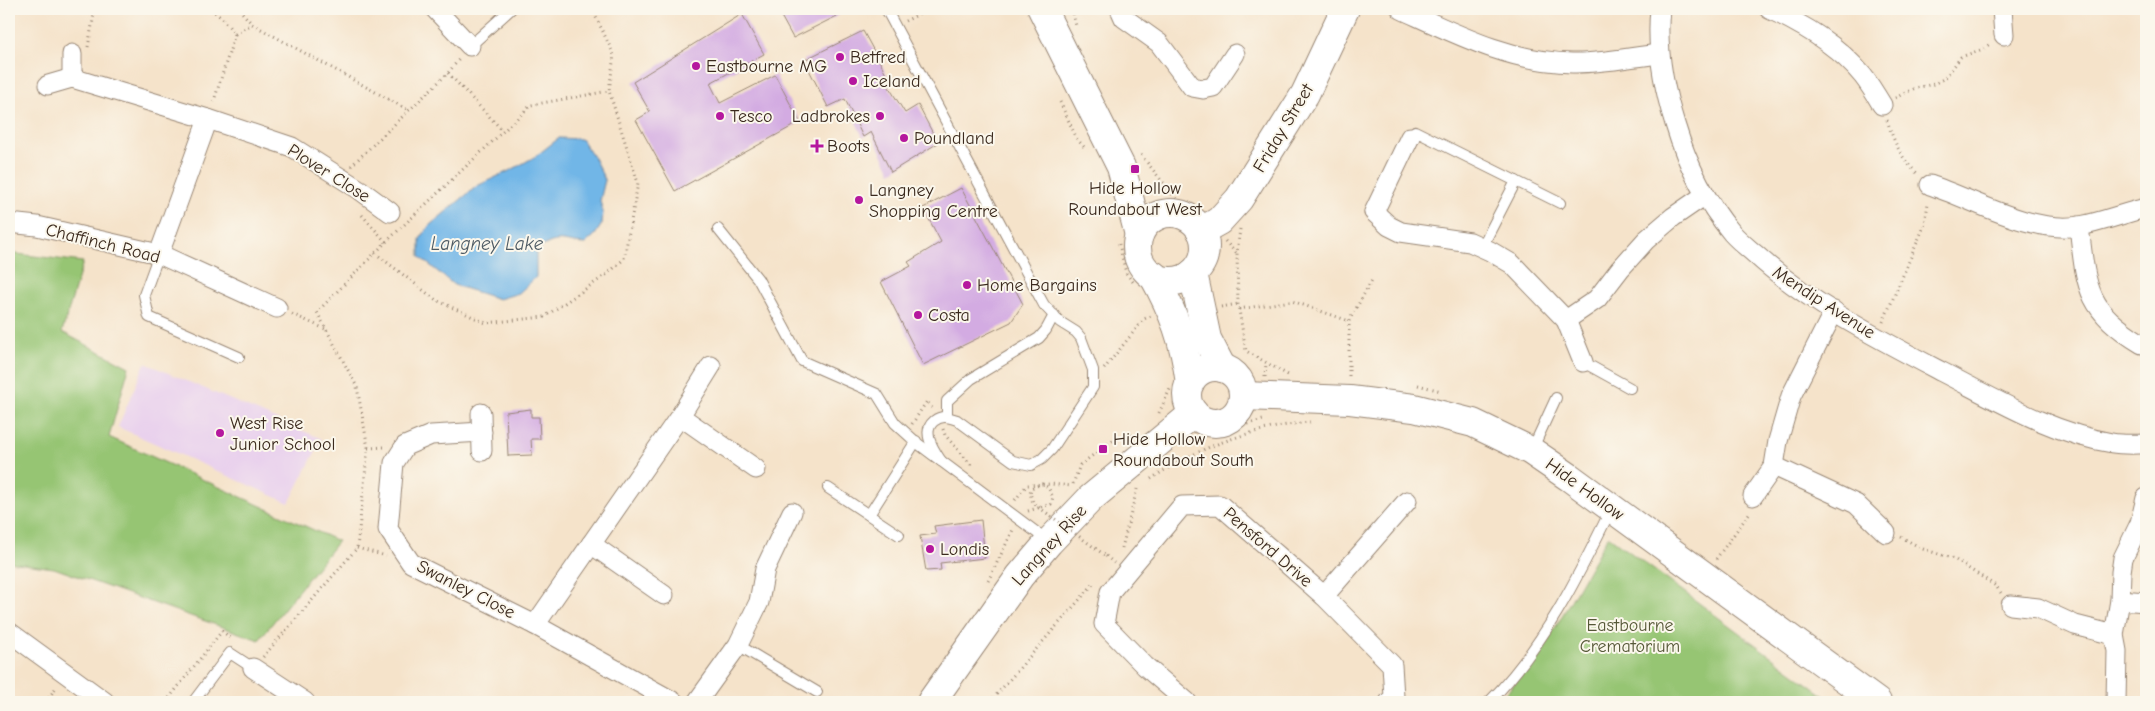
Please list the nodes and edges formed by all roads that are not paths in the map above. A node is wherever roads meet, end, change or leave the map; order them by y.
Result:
1 (435, 9) edge
2 (511, 9) edge
3 (886, 9) edge
4 (1042, 9) edge
5 (1120, 9) edge
6 (1344, 9) edge
7 (1401, 9) edge
8 (1660, 9) edge
9 (1769, 9) edge
10 (2002, 9) edge
11 (1798, 15) edge
12 (2004, 34) road end
13 (470, 46) joint
14 (72, 54) road end
15 (1235, 54) dead end
16 (1660, 54) junction
17 (72, 78) junction
18 (48, 85) dead end
19 (1882, 105) road end
20 (208, 119) junction
21 (1410, 137) joint
22 (1130, 159) junction
23 (1516, 180) junction
24 (1930, 184) road end
25 (1705, 195) junction
26 (1560, 202) dead end
27 (2146, 208) edge
28 (390, 212) dead end
29 (1168, 213) junction
30 (9, 223) edge
31 (2079, 226) junction
32 (1206, 228) junction
33 (718, 229) dead end
34 (1128, 236) junction
35 (1482, 247) junction
36 (159, 254) junction
37 (1193, 273) junction
38 (1144, 280) junction
39 (278, 308) road end
40 (1834, 311) junction
41 (1054, 315) junction
42 (1566, 320) junction
43 (2142, 344) dead end
44 (239, 357) dead end
45 (1582, 362) joint
46 (711, 366) dead end
47 (1222, 368) junction
48 (1181, 382) junction
49 (1630, 388) dead end
50 (1243, 396) junction
51 (1556, 398) dead end
52 (1194, 413) junction
53 (680, 416) junction
54 (942, 417) junction
55 (916, 441) junction
56 (2146, 444) edge
57 (1531, 451) junction
58 (482, 452) dead end
59 (941, 461) junction
60 (1774, 466) junction
61 (756, 469) dead end
62 (828, 488) dead end
63 (1753, 496) road end
64 (2146, 498) edge
65 (1407, 501) dead end
66 (1611, 508) junction
67 (792, 512) dead end
68 (869, 515) junction
69 (1886, 533) road end
70 (898, 535) dead end
71 (1049, 542) junction
72 (591, 544) junction
73 (664, 595) dead end
74 (1324, 596) junction
75 (2120, 600) junction
76 (2146, 602) edge
77 (2011, 605) road end
78 (536, 625) junction
79 (9, 632) edge
80 (2114, 635) junction
81 (738, 645) junction
82 (253, 668) joint
83 (817, 692) dead end
84 (105, 702) edge
85 (193, 702) edge
86 (305, 702) edge
87 (674, 702) edge
88 (697, 702) edge
89 (931, 702) edge
90 (1185, 702) edge
91 (1389, 702) edge
92 (1489, 702) edge
93 (1877, 702) edge
94 (2116, 702) edge

1 - 13 street
2 - 13 lane
3 - 41 lane
4 - 22 main road
5 - 15 street
6 - 32 main road, Friday Street
7 - 16 street
8 - 16 street, Mendip Avenue
9 - 11 street
10 - 12 street
11 - 19 street
14 - 17 street
16 - 25 street, Mendip Avenue
17 - 18 street
17 - 20 street, Plover Close
20 - 28 street, Plover Close
20 - 36 street
21 - 23 lane
21 - 35 street
22 - 29 main road
22 - 34 main road
23 - 26 lane
23 - 35 lane
24 - 31 street
25 - 40 street, Mendip Avenue
25 - 42 street
27 - 31 street
29 - 32 main road
29 - 34 main road
30 - 36 street, Chaffinch Road
31 - 43 street
32 - 37 main road
33 - 55 lane
34 - 38 main road
35 - 42 street
36 - 39 street, Chaffinch Road
36 - 44 lane
37 - 38 main road
37 - 47 main road
38 - 48 main road
40 - 56 street, Mendip Avenue
40 - 60 street
41 - 54 lane
41 - 54 lane
42 - 45 street
45 - 49 lane
46 - 53 street
47 - 48 main road
47 - 50 main road
48 - 52 main road
50 - 52 main road
50 - 57 main road, Hide Hollow
51 - 57 lane
52 - 71 main road, Langney Rise
53 - 61 street
53 - 72 street
54 - 59 lane
55 - 59 lane
55 - 68 lane
57 - 66 main road, Hide Hollow
58 - 78 street, Swanley Close
59 - 71 lane
60 - 63 street
60 - 69 street
62 - 68 lane
64 - 75 street
65 - 74 street
66 - 92 lane
66 - 93 main road, Hide Hollow
67 - 81 street
68 - 70 lane
71 - 89 main road, Langney Rise
72 - 73 street
72 - 78 street
74 - 90 street, Pensford Drive
74 - 91 street, Pensford Drive
75 - 76 street
75 - 80 street
77 - 80 street
78 - 87 street, Swanley Close
79 - 84 street
80 - 94 street
81 - 83 lane
81 - 88 street
82 - 85 lane
82 - 86 street

